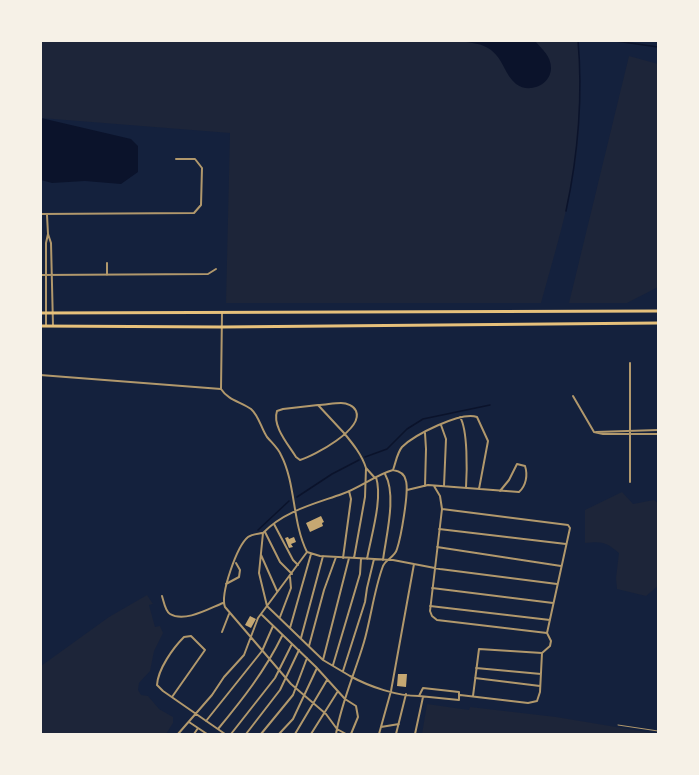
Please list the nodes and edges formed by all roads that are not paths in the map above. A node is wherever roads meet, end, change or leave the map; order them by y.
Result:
1 (176, 159) dead end
2 (40, 214) edge
3 (47, 214) junction
4 (48, 234) junction
5 (107, 263) dead end
6 (216, 269) dead end
7 (40, 275) edge
8 (46, 275) junction
9 (52, 275) junction
10 (107, 275) junction
11 (658, 311) edge
12 (40, 313) edge
13 (46, 313) junction
14 (53, 313) junction
15 (222, 313) junction
16 (658, 323) edge
17 (40, 326) edge
18 (46, 326) junction
19 (53, 326) junction
20 (222, 327) junction
21 (630, 363) dead end
22 (40, 375) edge
23 (220, 389) junction
24 (573, 396) dead end
25 (318, 405) junction
26 (460, 417) junction
27 (441, 425) junction
28 (630, 430) junction
29 (658, 430) edge
30 (594, 432) junction
31 (425, 433) junction
32 (630, 434) junction
33 (658, 434) edge
34 (345, 435) junction
35 (366, 468) junction
36 (393, 470) junction
37 (385, 473) junction
38 (376, 478) junction
39 (630, 482) dead end
40 (364, 484) junction
41 (433, 485) junction
42 (424, 486) junction
43 (444, 486) junction
44 (466, 488) junction
45 (479, 489) junction
46 (407, 490) junction
47 (500, 490) junction
48 (349, 491) junction
49 (442, 508) junction
50 (296, 510) junction
51 (274, 523) junction
52 (439, 529) junction
53 (264, 532) junction
54 (566, 544) junction
55 (437, 547) junction
56 (307, 552) junction
57 (260, 553) junction
58 (311, 554) junction
59 (323, 556) junction
60 (336, 557) junction
61 (343, 558) junction
62 (349, 558) junction
63 (354, 558) junction
64 (360, 559) junction
65 (367, 559) junction
66 (374, 559) junction
67 (383, 560) junction
68 (388, 560) junction
69 (235, 562) junction
70 (414, 564) junction
71 (298, 565) junction
72 (561, 566) junction
73 (434, 568) junction
74 (291, 575) junction
75 (226, 584) junction
76 (557, 584) junction
77 (432, 588) junction
78 (278, 591) junction
79 (162, 596) dead end
80 (223, 603) junction
81 (553, 603) junction
82 (267, 606) junction
83 (430, 606) junction
84 (229, 614) junction
85 (261, 614) junction
86 (280, 618) junction
87 (550, 621) junction
88 (273, 626) junction
89 (290, 628) junction
90 (222, 632) dead end
91 (547, 633) junction
92 (282, 635) junction
93 (250, 638) junction
94 (301, 638) junction
95 (292, 644) junction
96 (309, 646) junction
97 (298, 650) junction
98 (262, 651) junction
99 (542, 653) junction
100 (307, 658) junction
101 (270, 660) junction
102 (323, 660) junction
103 (333, 666) junction
104 (317, 668) junction
105 (476, 668) junction
106 (279, 670) junction
107 (343, 671) junction
108 (541, 674) junction
109 (353, 677) junction
110 (475, 678) junction
111 (286, 679) junction
112 (328, 680) junction
113 (540, 686) junction
114 (296, 688) junction
115 (338, 691) junction
116 (391, 691) junction
117 (406, 694) junction
118 (304, 695) junction
119 (460, 695) junction
120 (472, 696) junction
121 (172, 697) junction
122 (421, 697) junction
123 (345, 699) junction
124 (314, 704) junction
125 (324, 713) junction
126 (195, 714) junction
127 (206, 721) junction
128 (189, 722) junction
129 (399, 724) junction
130 (618, 725) dead end
131 (381, 727) junction
132 (198, 728) junction
133 (218, 729) junction
134 (337, 729) junction
135 (658, 731) edge
136 (178, 735) edge
137 (194, 735) edge
138 (207, 735) edge
139 (225, 735) edge
140 (231, 735) edge
141 (246, 735) edge
142 (261, 735) edge
143 (279, 735) edge
144 (295, 735) edge
145 (311, 735) edge
146 (336, 735) edge
147 (346, 735) edge
148 (351, 735) edge
149 (380, 735) edge
150 (396, 735) edge
151 (416, 735) edge

1 - 3 street
2 - 3 street
3 - 4 street
4 - 8 street
4 - 9 street
5 - 10 street
6 - 10 street
7 - 8 street
8 - 9 street
8 - 13 street
9 - 10 street
9 - 14 street
11 - 15 highway
12 - 13 highway
13 - 14 highway
13 - 18 street
14 - 15 highway
14 - 19 street
15 - 20 street
16 - 20 highway
17 - 18 highway
18 - 19 highway
19 - 20 highway
20 - 23 street
21 - 28 street
22 - 23 street
23 - 50 street
24 - 30 street
25 - 34 street
25 - 34 street
25 - 34 street
26 - 27 street
26 - 44 street
26 - 45 street
27 - 31 street
27 - 43 street
28 - 29 street
28 - 30 street
28 - 32 street
30 - 32 street
31 - 36 street
31 - 42 street
32 - 33 street
32 - 39 street
34 - 35 street
35 - 38 street
35 - 40 street
36 - 37 street
36 - 46 street
37 - 38 street
37 - 67 street
38 - 40 street
38 - 65 street
40 - 48 street
40 - 63 street
41 - 42 street
41 - 43 street
41 - 49 street
42 - 46 street
43 - 44 street
44 - 45 street
45 - 47 street
46 - 68 street
47 - 47 street
48 - 50 street
48 - 61 street
49 - 52 street
49 - 54 street
50 - 51 street
50 - 56 street
51 - 53 street
51 - 71 street
52 - 54 street
52 - 55 street
53 - 57 street
53 - 69 street
53 - 74 street
54 - 72 street
55 - 72 street
55 - 73 street
56 - 58 street
56 - 71 street
57 - 78 street
57 - 82 street
58 - 59 street
58 - 89 street
59 - 60 street
59 - 94 street
60 - 61 street
60 - 96 street
61 - 62 street
62 - 63 street
62 - 102 street
63 - 64 street
64 - 65 street
64 - 103 street
65 - 66 street
66 - 67 street
66 - 107 street
67 - 68 street
68 - 70 street
68 - 109 street
69 - 75 street
69 - 75 street
70 - 73 street
70 - 116 street
71 - 74 street
72 - 76 street
73 - 76 street
73 - 77 street
74 - 78 street
74 - 86 street
75 - 80 street
76 - 81 street
77 - 81 street
77 - 83 street
78 - 82 street
79 - 80 street
80 - 84 street
81 - 87 street
82 - 85 street
82 - 86 street
83 - 87 street
83 - 91 street
84 - 90 street
84 - 93 street
85 - 88 street
85 - 93 street
86 - 89 street
87 - 91 street
88 - 92 street
88 - 98 street
89 - 94 street
91 - 99 street
92 - 95 street
92 - 101 street
93 - 98 street
93 - 126 street
94 - 96 street
95 - 97 street
95 - 106 street
96 - 102 street
97 - 100 street
97 - 111 street
98 - 101 street
98 - 127 street
99 - 105 street
99 - 108 street
100 - 104 street
100 - 114 street
101 - 106 street
101 - 133 street
102 - 103 street
103 - 107 street
104 - 112 street
104 - 118 street
105 - 108 street
105 - 110 street
106 - 111 street
106 - 140 street
107 - 109 street
108 - 113 street
109 - 116 street
109 - 123 street
110 - 113 street
110 - 120 street
111 - 114 street
111 - 141 street
112 - 115 street
112 - 124 street
113 - 120 street
114 - 118 street
114 - 142 street
115 - 123 street
115 - 125 street
116 - 117 street
116 - 131 street
117 - 122 street
117 - 129 street
118 - 124 street
118 - 143 street
119 - 120 street
119 - 122 street
119 - 122 street
121 - 121 street
121 - 126 street
122 - 151 street
123 - 134 street
123 - 148 street
124 - 125 street
124 - 144 street
125 - 134 street
125 - 145 street
126 - 127 street
126 - 128 street
127 - 133 street
128 - 132 street
128 - 136 street
129 - 131 street
129 - 150 street
130 - 135 lane
131 - 149 street
132 - 137 street
132 - 138 street
133 - 139 street
134 - 146 street
134 - 147 street

